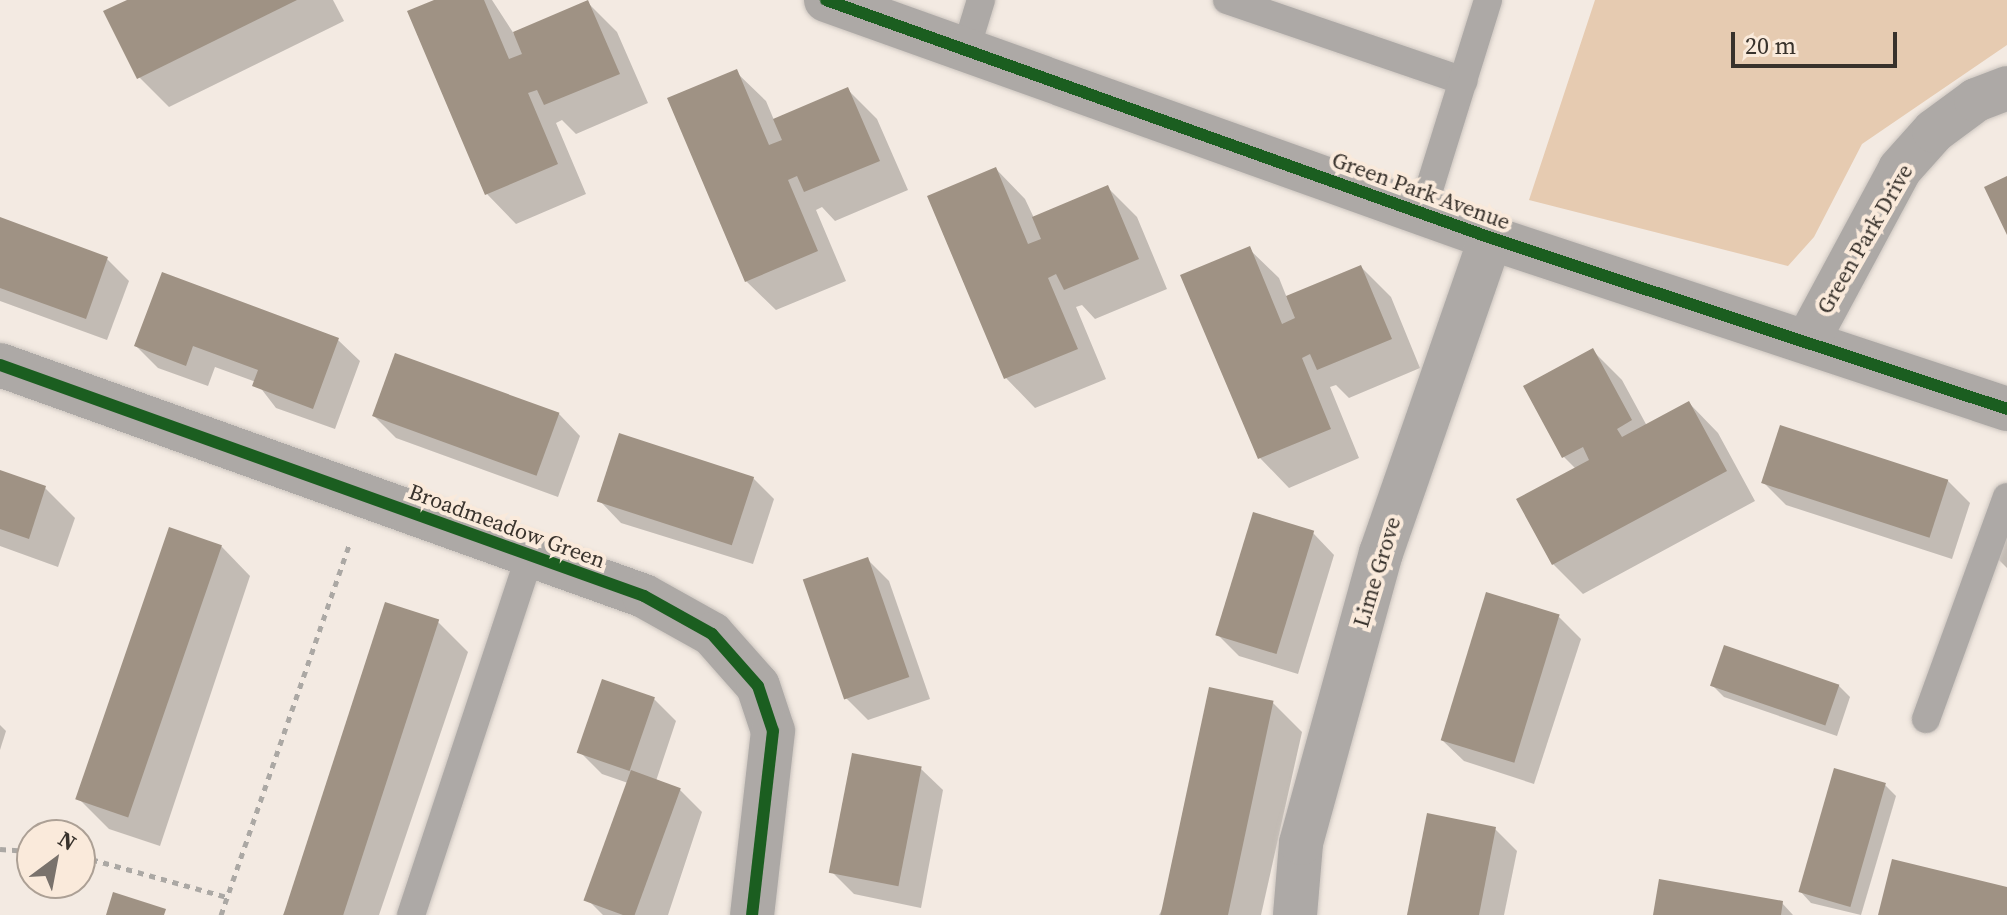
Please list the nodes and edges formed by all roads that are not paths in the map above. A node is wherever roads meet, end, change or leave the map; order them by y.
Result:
1 (826, 0) edge
2 (981, 0) edge
3 (1227, 0) edge
4 (1488, 0) edge
5 (966, 49) junction
6 (1463, 81) junction
7 (2007, 88) edge
8 (1422, 212) junction
9 (1491, 238) junction
10 (1807, 342) junction
11 (0, 365) edge
12 (2007, 409) edge
13 (2007, 497) edge
14 (530, 556) junction
15 (1926, 719) dead end
16 (411, 915) edge
17 (752, 915) edge
18 (1295, 915) edge

1 - 5 street, Green Park Avenue
2 - 5 lane
3 - 6 lane
4 - 6 lane
5 - 8 street, Green Park Avenue
6 - 8 lane
7 - 10 street, Green Park Drive
8 - 9 street, Green Park Avenue
9 - 10 street, Green Park Avenue
9 - 18 street, Lime Grove
10 - 12 street, Green Park Avenue
11 - 14 street, Broadmeadow Green
13 - 15 lane
14 - 16 lane
14 - 17 street, Broadmeadow Green

